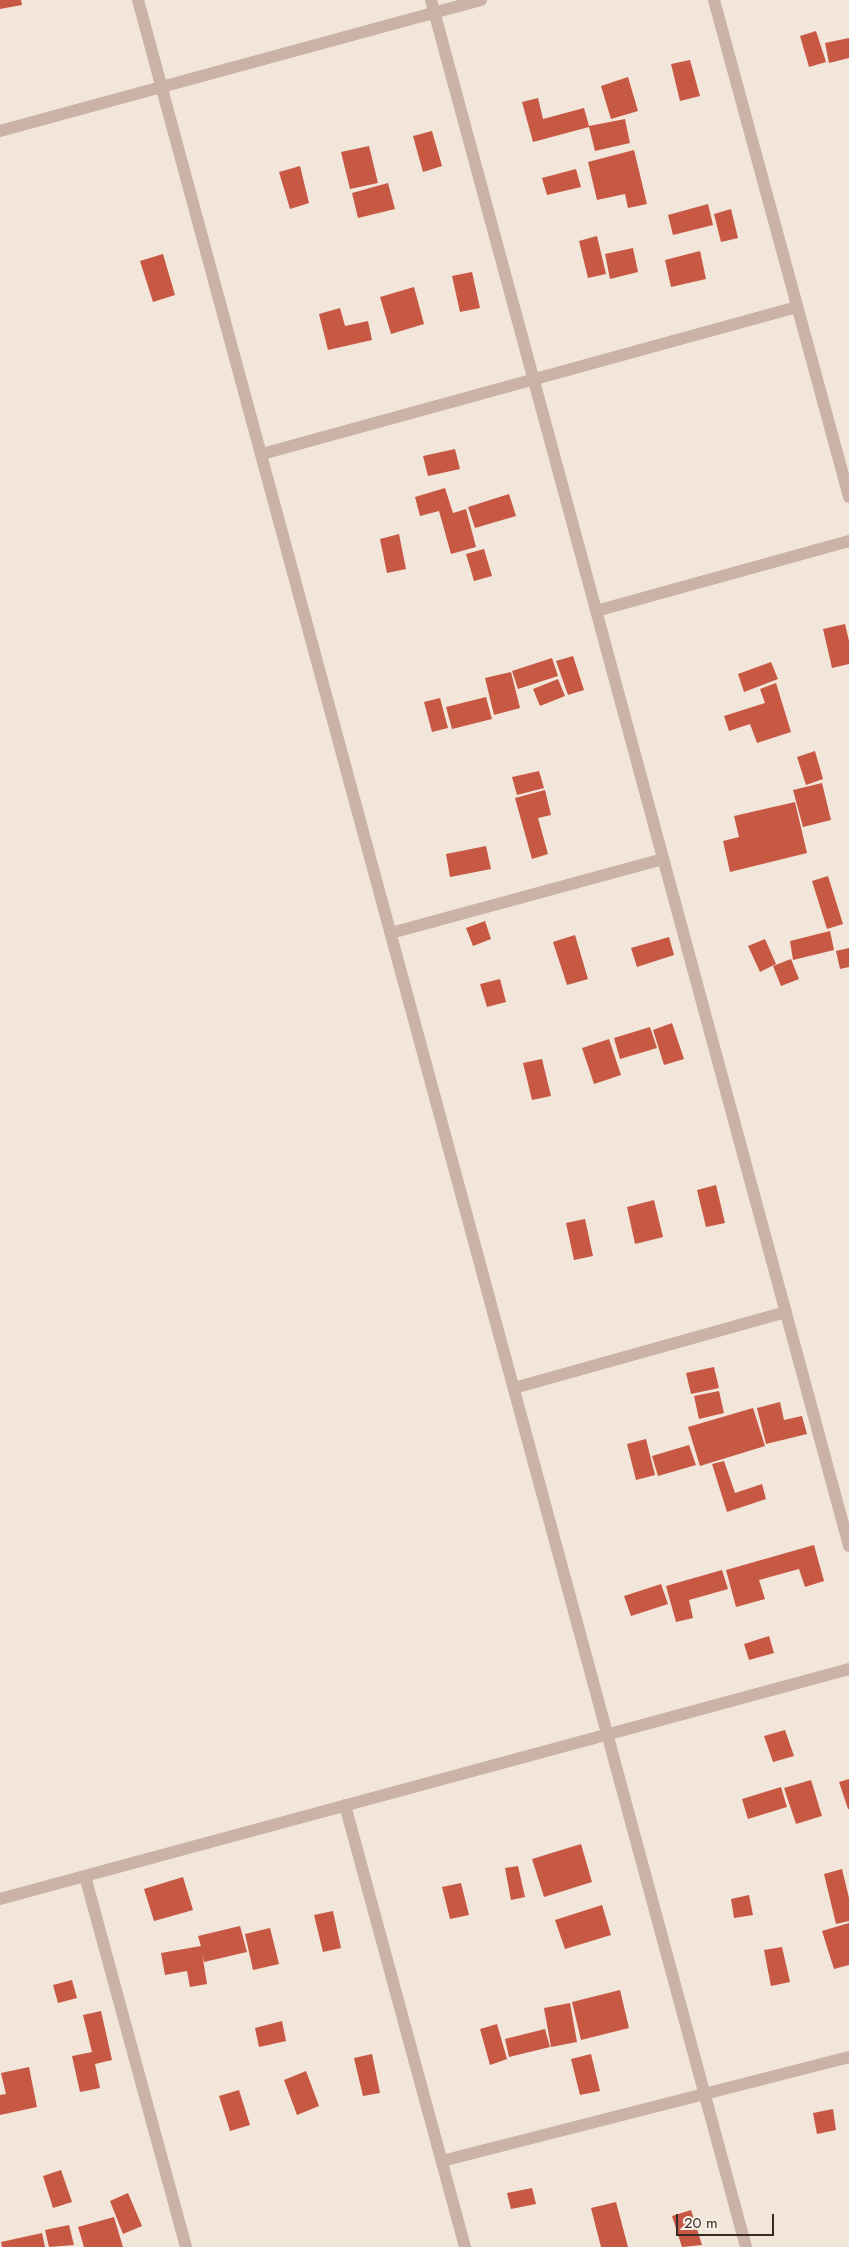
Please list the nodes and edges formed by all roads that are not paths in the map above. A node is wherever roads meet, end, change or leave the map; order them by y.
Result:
1 (138, 0) edge
2 (431, 0) edge
3 (481, 0) edge
4 (714, 0) edge
5 (434, 13) junction
6 (162, 87) junction
7 (0, 131) edge
8 (797, 307) junction
9 (533, 380) junction
10 (262, 454) junction
11 (849, 497) edge
12 (849, 541) edge
13 (596, 611) junction
14 (663, 859) junction
15 (391, 933) junction
16 (786, 1312) junction
17 (514, 1388) junction
18 (849, 1546) edge
19 (849, 1669) edge
20 (608, 1734) junction
21 (345, 1805) junction
22 (85, 1876) junction
23 (0, 1899) edge
24 (849, 2058) edge
25 (705, 2094) junction
26 (442, 2161) junction
27 (186, 2247) edge
28 (466, 2247) edge
29 (746, 2247) edge

1 - 6 street
2 - 5 street
3 - 5 street
4 - 8 street
5 - 6 street
5 - 9 street
6 - 7 street
6 - 10 street
8 - 9 street
8 - 11 street
9 - 10 street
9 - 13 street
10 - 15 street
12 - 13 street
13 - 14 street
14 - 15 street
14 - 16 street
15 - 17 street
16 - 17 street
16 - 18 street
17 - 20 street
19 - 20 street
20 - 21 street
20 - 25 street
21 - 22 street
21 - 26 street
22 - 23 street
22 - 27 street
24 - 25 street
25 - 26 street
25 - 29 street
26 - 28 street

